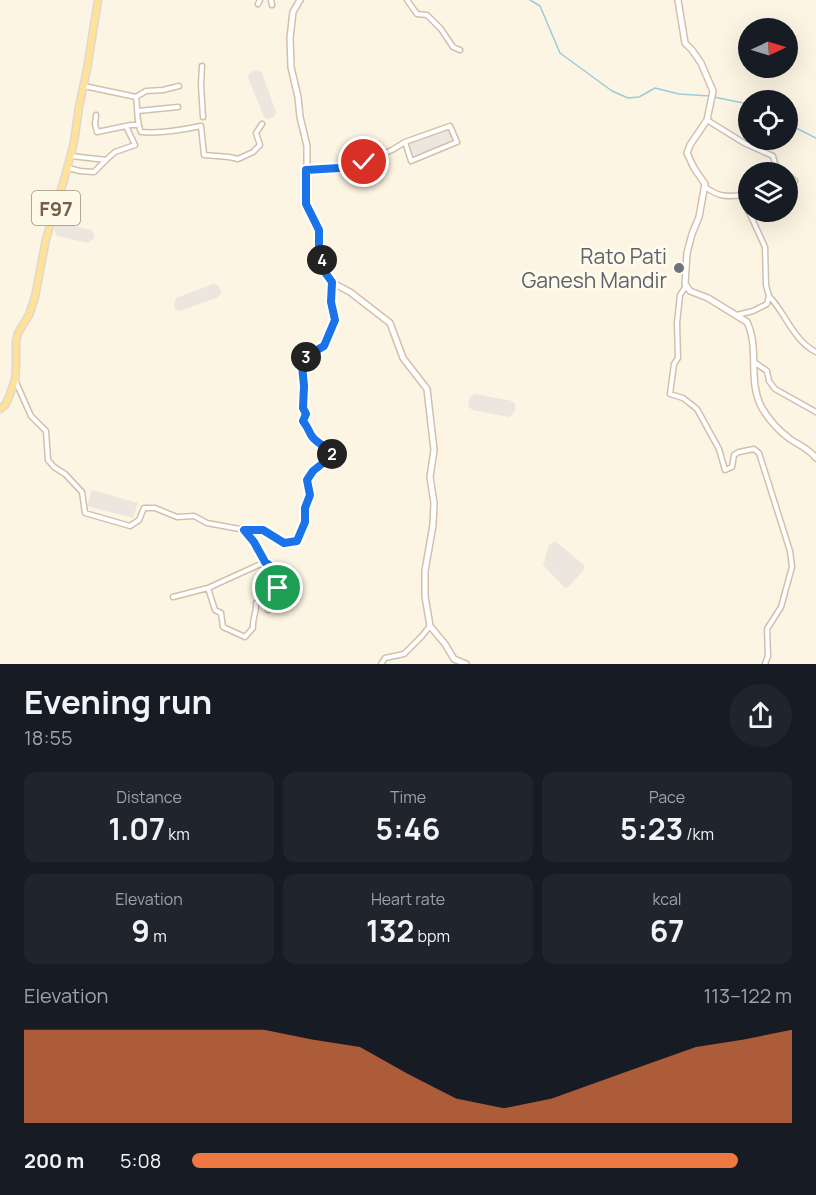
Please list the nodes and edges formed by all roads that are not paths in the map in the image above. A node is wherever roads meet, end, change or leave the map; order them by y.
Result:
1 (98, 0) edge
2 (300, 0) edge
3 (407, 0) edge
4 (678, 0) edge
5 (460, 50) dead end
6 (202, 66) dead end
7 (83, 85) junction
8 (179, 86) dead end
9 (136, 97) junction
10 (178, 106) dead end
11 (138, 111) junction
12 (96, 115) dead end
13 (203, 117) dead end
14 (707, 120) junction
15 (262, 124) dead end
16 (138, 125) junction
17 (126, 126) junction
18 (405, 142) junction
19 (71, 156) junction
20 (106, 160) junction
21 (775, 162) edge
22 (68, 168) junction
23 (306, 170) junction
24 (705, 187) junction
25 (738, 196) edge
26 (754, 222) edge
27 (332, 282) junction
28 (686, 286) junction
29 (769, 296) junction
30 (737, 315) junction
31 (816, 352) edge
32 (753, 362) junction
33 (15, 380) junction
34 (0, 409) edge
35 (816, 412) edge
36 (816, 458) edge
37 (244, 530) junction
38 (265, 562) junction
39 (208, 588) junction
40 (173, 597) dead end
41 (262, 598) junction
42 (268, 610) dead end
43 (430, 626) junction
44 (381, 664) edge
45 (466, 664) edge
46 (765, 664) edge

1 - 7 main road, F97
2 - 23 main road
3 - 5 street
4 - 14 main road
6 - 13 street
7 - 9 street
7 - 19 main road, F97
8 - 9 street
9 - 11 street
10 - 11 street
11 - 16 street
12 - 17 street
14 - 21 street
14 - 24 main road
15 - 16 street
16 - 17 street
17 - 20 street
18 - 18 street
18 - 23 street
19 - 20 street
19 - 22 main road, F97
20 - 22 street
22 - 33 main road, F97
23 - 27 main road
24 - 25 street
24 - 28 main road
26 - 29 street
27 - 37 street
27 - 43 main road
28 - 30 main road
28 - 46 street
29 - 30 street
29 - 31 street
30 - 32 main road
32 - 35 street
32 - 36 main road
33 - 34 main road, F97
33 - 37 street
37 - 38 street
38 - 39 street
38 - 41 street
39 - 40 street
39 - 41 street
41 - 42 street
43 - 44 street
43 - 45 main road

